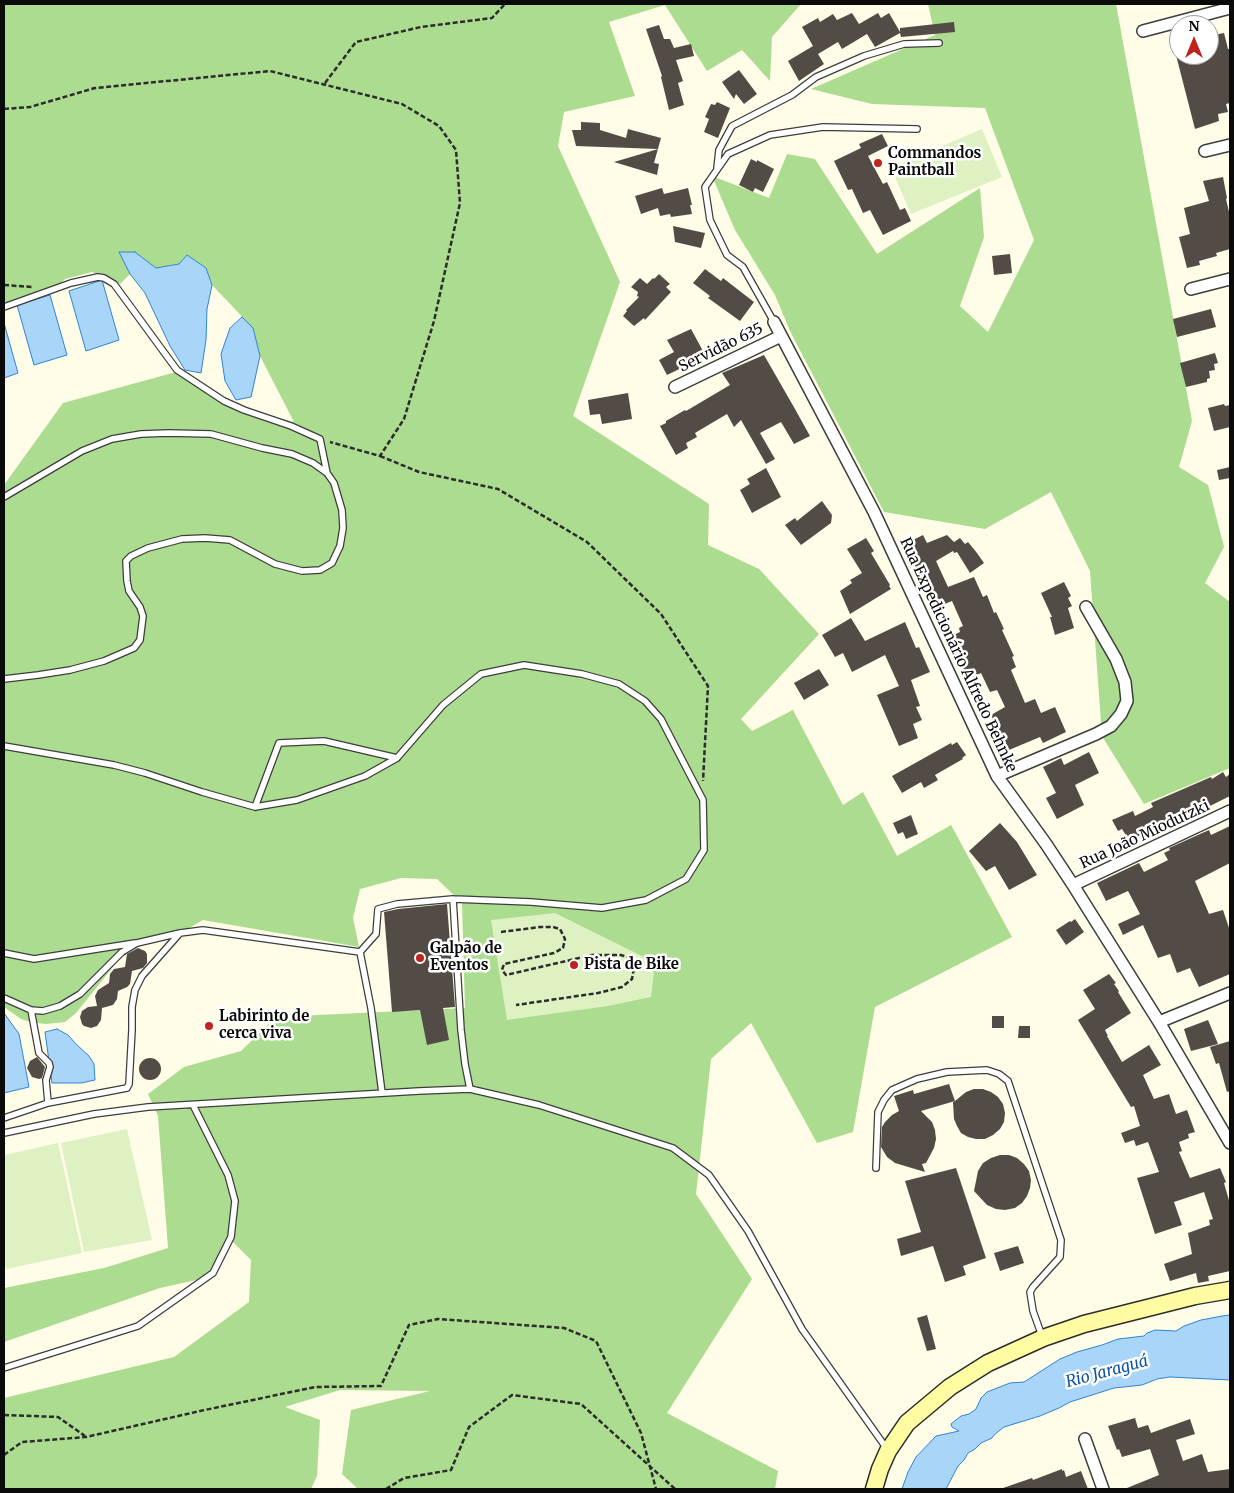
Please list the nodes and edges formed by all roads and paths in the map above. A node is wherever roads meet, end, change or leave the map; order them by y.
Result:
1 (505, 4) edge
2 (1230, 8) edge
3 (1143, 31) dead end
4 (939, 43) dead end
5 (325, 84) junction
6 (4, 109) edge
7 (917, 129) dead end
8 (1230, 145) edge
9 (1205, 151) dead end
10 (717, 171) junction
11 (1230, 279) edge
12 (1191, 289) dead end
13 (4, 307) edge
14 (774, 322) joint
15 (781, 336) junction
16 (675, 387) dead end
17 (320, 439) junction
18 (380, 456) junction
19 (327, 473) junction
20 (4, 497) edge
21 (1086, 607) dead end
22 (4, 679) edge
23 (4, 746) edge
24 (397, 758) junction
25 (997, 776) junction
26 (702, 800) junction
27 (255, 807) junction
28 (1230, 811) edge
29 (1073, 885) junction
30 (453, 899) junction
31 (501, 932) dead end
32 (180, 933) junction
33 (137, 943) junction
34 (360, 952) junction
35 (4, 953) edge
36 (1230, 993) edge
37 (4, 998) edge
38 (516, 1004) dead end
39 (32, 1010) junction
40 (1159, 1022) junction
41 (470, 1089) junction
42 (382, 1093) junction
43 (48, 1103) junction
44 (193, 1105) junction
45 (4, 1118) edge
46 (4, 1133) edge
47 (1230, 1143) edge
48 (876, 1168) dead end
49 (1230, 1290) edge
50 (1043, 1338) junction
51 (4, 1368) edge
52 (4, 1415) edge
53 (86, 1437) junction
54 (1085, 1439) dead end
55 (888, 1451) junction
56 (4, 1456) edge
57 (650, 1466) junction
58 (386, 1489) edge
59 (656, 1489) edge
60 (675, 1489) edge
61 (874, 1489) edge
62 (1103, 1489) edge

1 - 5 path
2 - 3 street
4 - 10 lane
5 - 6 path
5 - 18 path
7 - 10 lane
8 - 9 street
10 - 14 lane
11 - 12 street
13 - 17 lane
14 - 15 street, Rua Expedicionário Alfredo Behnke
15 - 16 street, Servidão 635
15 - 25 street, Rua Expedicionário Alfredo Behnke
17 - 18 path
17 - 19 lane
18 - 26 path
19 - 20 lane
19 - 22 lane
21 - 25 street
23 - 27 lane
24 - 26 lane
24 - 27 lane
24 - 27 lane
25 - 29 street, Rua Expedicionário Alfredo Behnke
26 - 30 lane
28 - 29 street, Rua João Miodutzki
29 - 40 street, Rua Expedicionário Alfredo Behnke
30 - 34 lane
30 - 41 lane
31 - 38 path
32 - 33 lane
32 - 34 lane
32 - 43 lane
33 - 35 lane
33 - 39 lane
34 - 42 lane
36 - 40 street
37 - 39 lane
39 - 43 lane
40 - 47 street, Rua Expedicionário Alfredo Behnke
41 - 42 lane
41 - 55 lane
42 - 44 lane
43 - 45 lane
44 - 46 lane
44 - 51 lane
48 - 50 lane
49 - 50 main road
50 - 55 main road
52 - 53 path
53 - 56 path
53 - 57 path
54 - 62 street
55 - 61 main road
57 - 58 path
57 - 59 path
57 - 60 path

